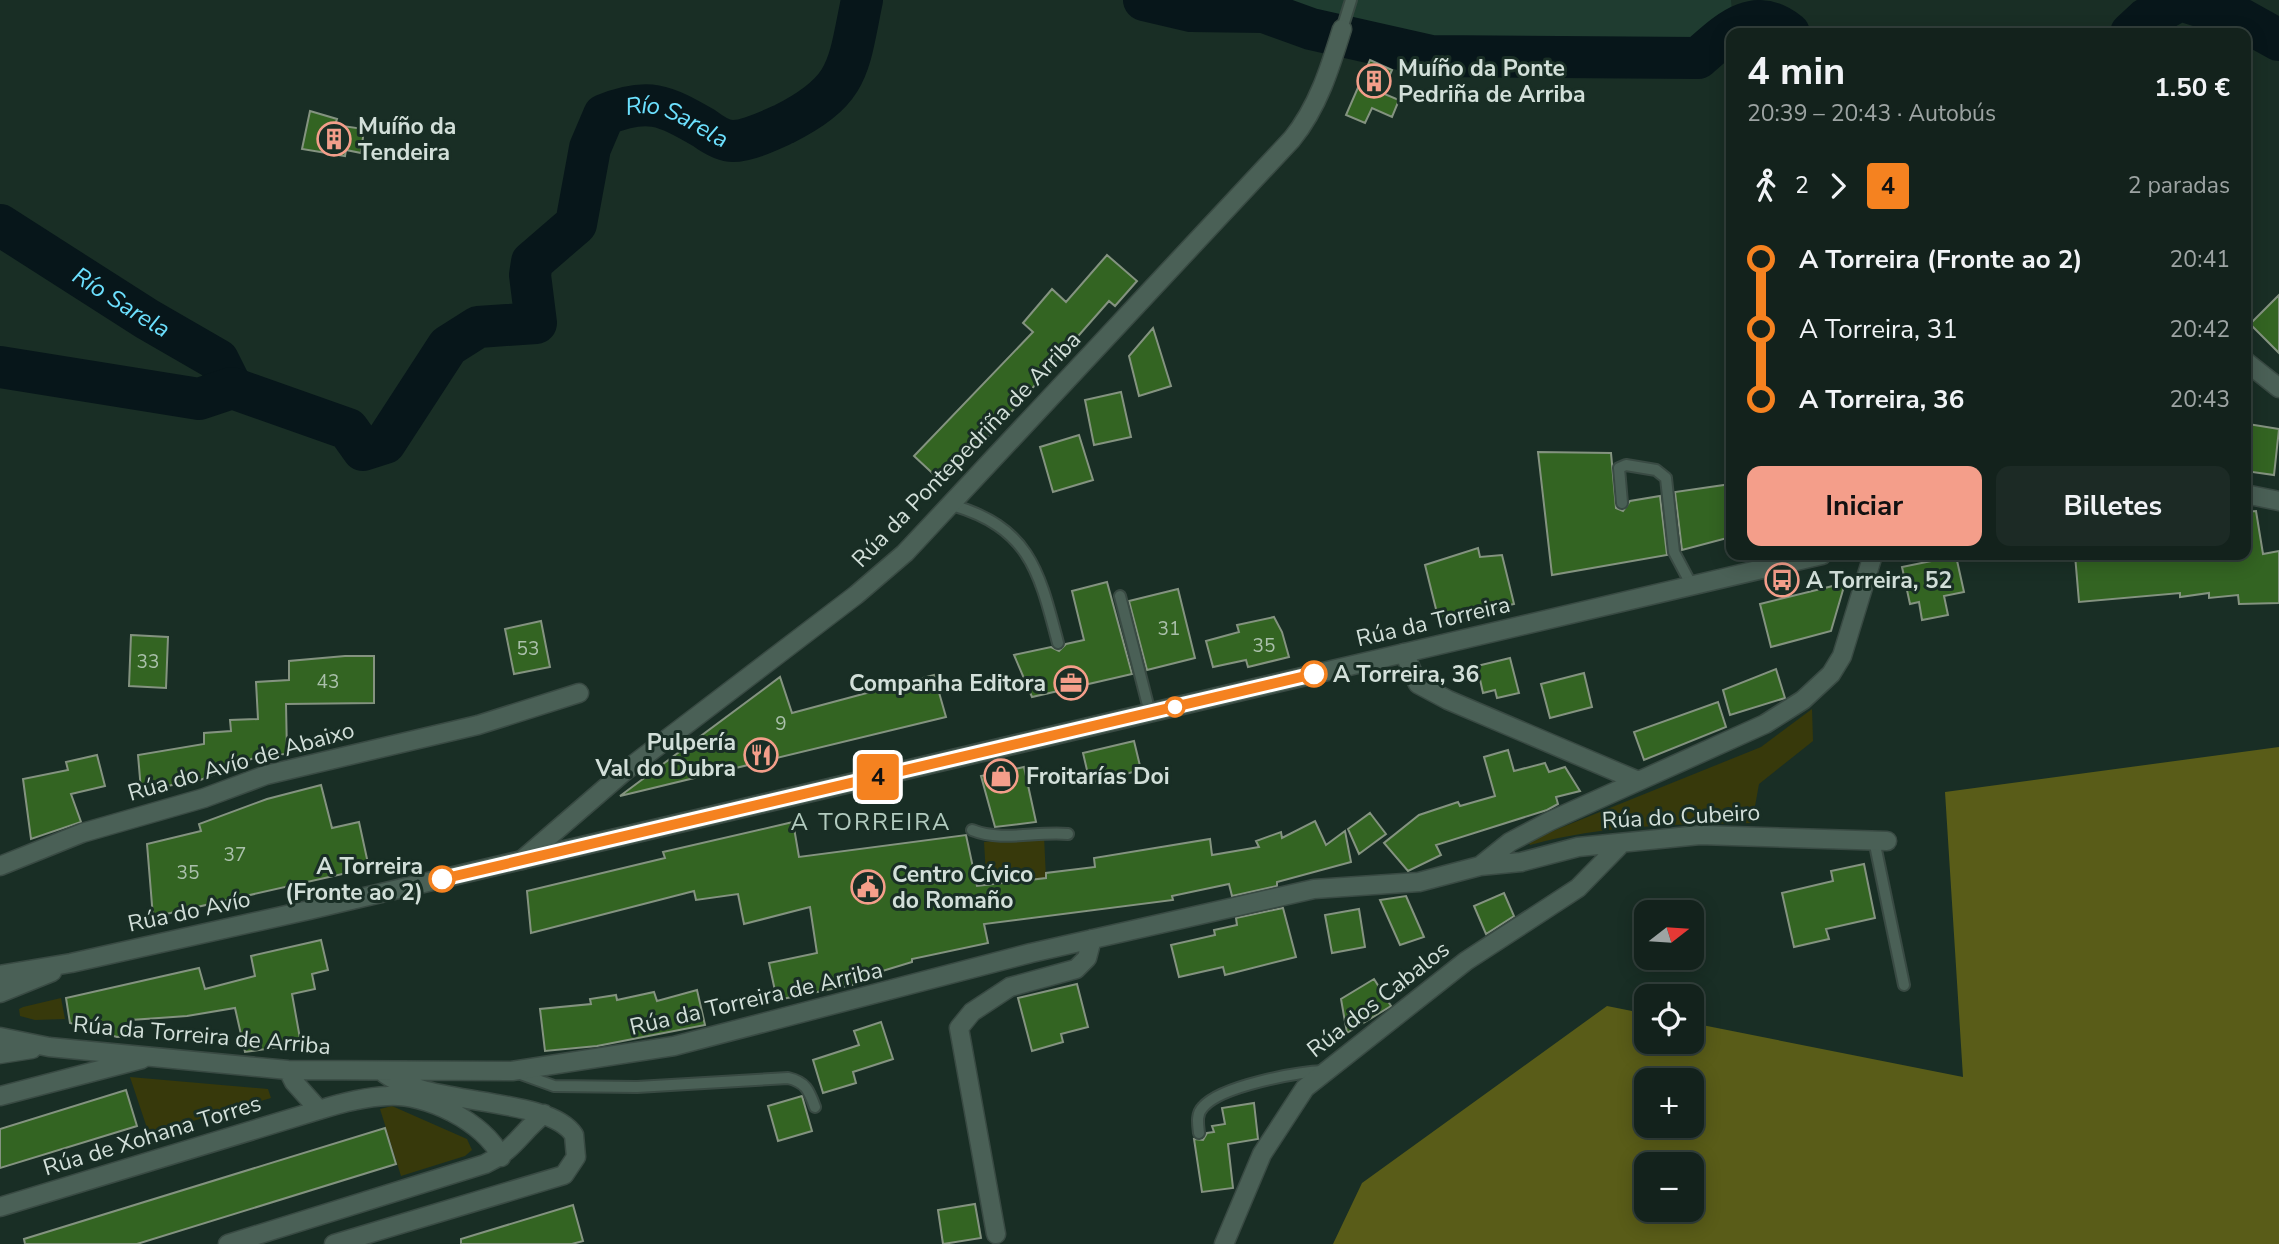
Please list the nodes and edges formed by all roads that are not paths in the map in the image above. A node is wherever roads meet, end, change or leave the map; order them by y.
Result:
1 (1351, 0) edge
2 (1342, 29) joint
3 (2251, 366) edge
4 (2279, 388) edge
5 (2251, 495) edge
6 (2279, 500) edge
7 (1622, 503) dead end
8 (952, 505) junction
9 (1801, 560) edge
10 (1871, 560) edge
11 (1692, 586) junction
12 (1120, 596) dead end
13 (1058, 643) dead end
14 (1404, 653) junction
15 (579, 693) dead end
16 (1150, 713) junction
17 (1636, 780) junction
18 (972, 830) dead end
19 (1068, 834) dead end
20 (1881, 841) joint
21 (1621, 844) junction
22 (522, 860) junction
23 (0, 866) edge
24 (1480, 866) junction
25 (1092, 939) junction
26 (71, 963) junction
27 (0, 975) edge
28 (1904, 985) dead end
29 (0, 993) edge
30 (0, 1037) edge
31 (53, 1047) junction
32 (0, 1054) edge
33 (149, 1057) junction
34 (288, 1070) junction
35 (358, 1070) junction
36 (512, 1070) junction
37 (382, 1071) junction
38 (1324, 1071) junction
39 (40, 1085) junction
40 (0, 1097) edge
41 (354, 1100) junction
42 (816, 1107) dead end
43 (319, 1110) junction
44 (544, 1114) junction
45 (1199, 1133) dead end
46 (501, 1157) junction
47 (0, 1206) edge
48 (996, 1234) dead end
49 (228, 1244) edge
50 (334, 1244) edge
51 (1224, 1244) edge

1 - 2 lane
2 - 8 street, Rúa da Pontepedriña de Arriba
3 - 4 street
5 - 6 street
7 - 11 lane
8 - 13 lane
8 - 22 street, Rúa da Pontepedriña de Arriba
9 - 11 street, Rúa da Torreira
10 - 17 street, Rúa da Torreira de Arriba
11 - 14 street, Rúa da Torreira
12 - 16 lane
14 - 16 street, Rúa da Torreira
14 - 17 street
15 - 23 street, Rúa do Avío de Abaixo
16 - 22 street, Rúa da Torreira
17 - 24 street, Rúa da Torreira de Arriba
18 - 19 lane
20 - 21 street, Rúa do Cubeiro
20 - 28 lane
21 - 24 street, Rúa do Cubeiro
21 - 38 street, Rúa dos Cabalos
22 - 26 street, Rúa do Avío
24 - 25 street, Rúa da Torreira de Arriba
25 - 36 street, Rúa da Torreira de Arriba
25 - 48 street
26 - 27 street, Rúa do Avío
26 - 29 street, Rúa do Avío
30 - 31 street, Rúa da Torreira de Arriba
31 - 32 street, Rúa da Torreira de Arriba
31 - 33 street, Rúa da Torreira de Arriba
31 - 39 street
33 - 34 street, Rúa da Torreira de Arriba
33 - 39 street
34 - 35 street, Rúa da Torreira de Arriba
34 - 43 street
35 - 37 street, Rúa da Torreira de Arriba
35 - 41 street
36 - 37 street, Rúa da Torreira de Arriba
36 - 42 lane
37 - 44 street
38 - 45 lane
38 - 51 street, Rúa dos Cabalos
39 - 40 street
41 - 43 street, Rúa de Xohana Torres
41 - 46 street, Rúa de Xohana Torres
43 - 47 street, Rúa de Xohana Torres
44 - 46 street
44 - 50 street
46 - 49 street

